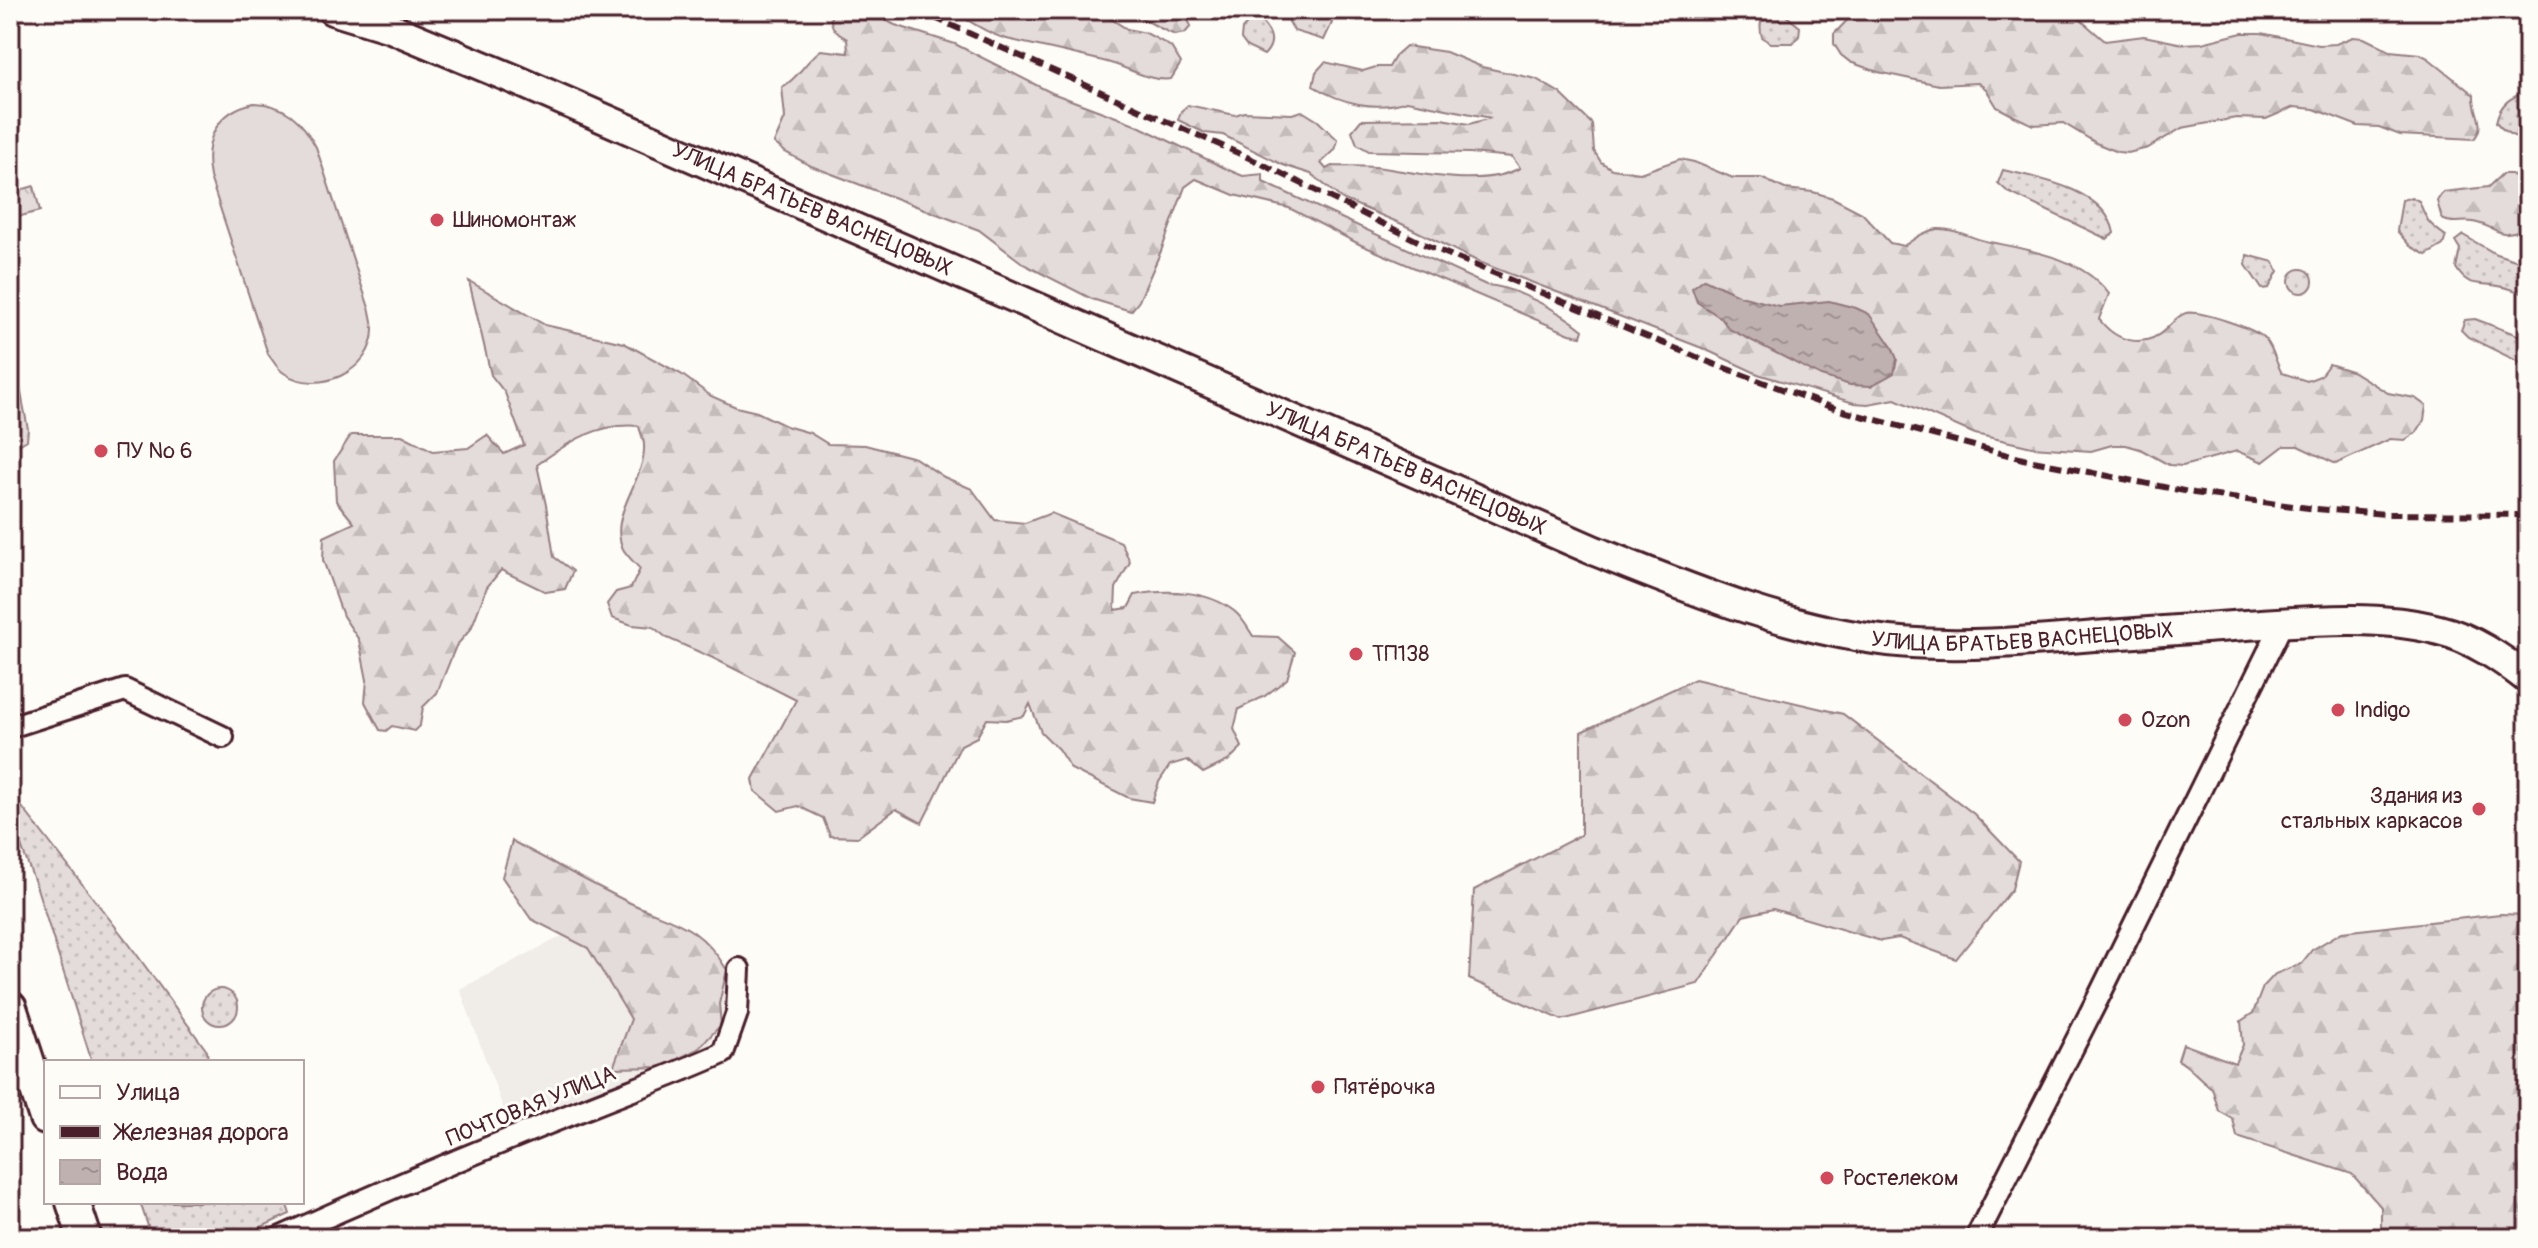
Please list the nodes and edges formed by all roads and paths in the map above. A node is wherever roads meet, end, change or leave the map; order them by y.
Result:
1 (332, 10) edge
2 (2283, 622) junction
3 (2528, 679) edge
4 (10, 727) edge
5 (223, 737) dead end
6 (739, 969) dead end
7 (10, 1008) edge
8 (44, 1112) edge
9 (74, 1204) edge
10 (85, 1238) edge
11 (279, 1238) edge
12 (1976, 1238) edge

1 - 2 main road, УЛИЦА БРАТЬЕВ ВАСНЕЦОВЫХ
2 - 3 main road, УЛИЦА БРАТЬЕВ ВАСНЕЦОВЫХ
2 - 12 street
4 - 5 street
6 - 11 street, ПОЧТОВАЯ УЛИЦА
7 - 8 main road
9 - 10 main road

